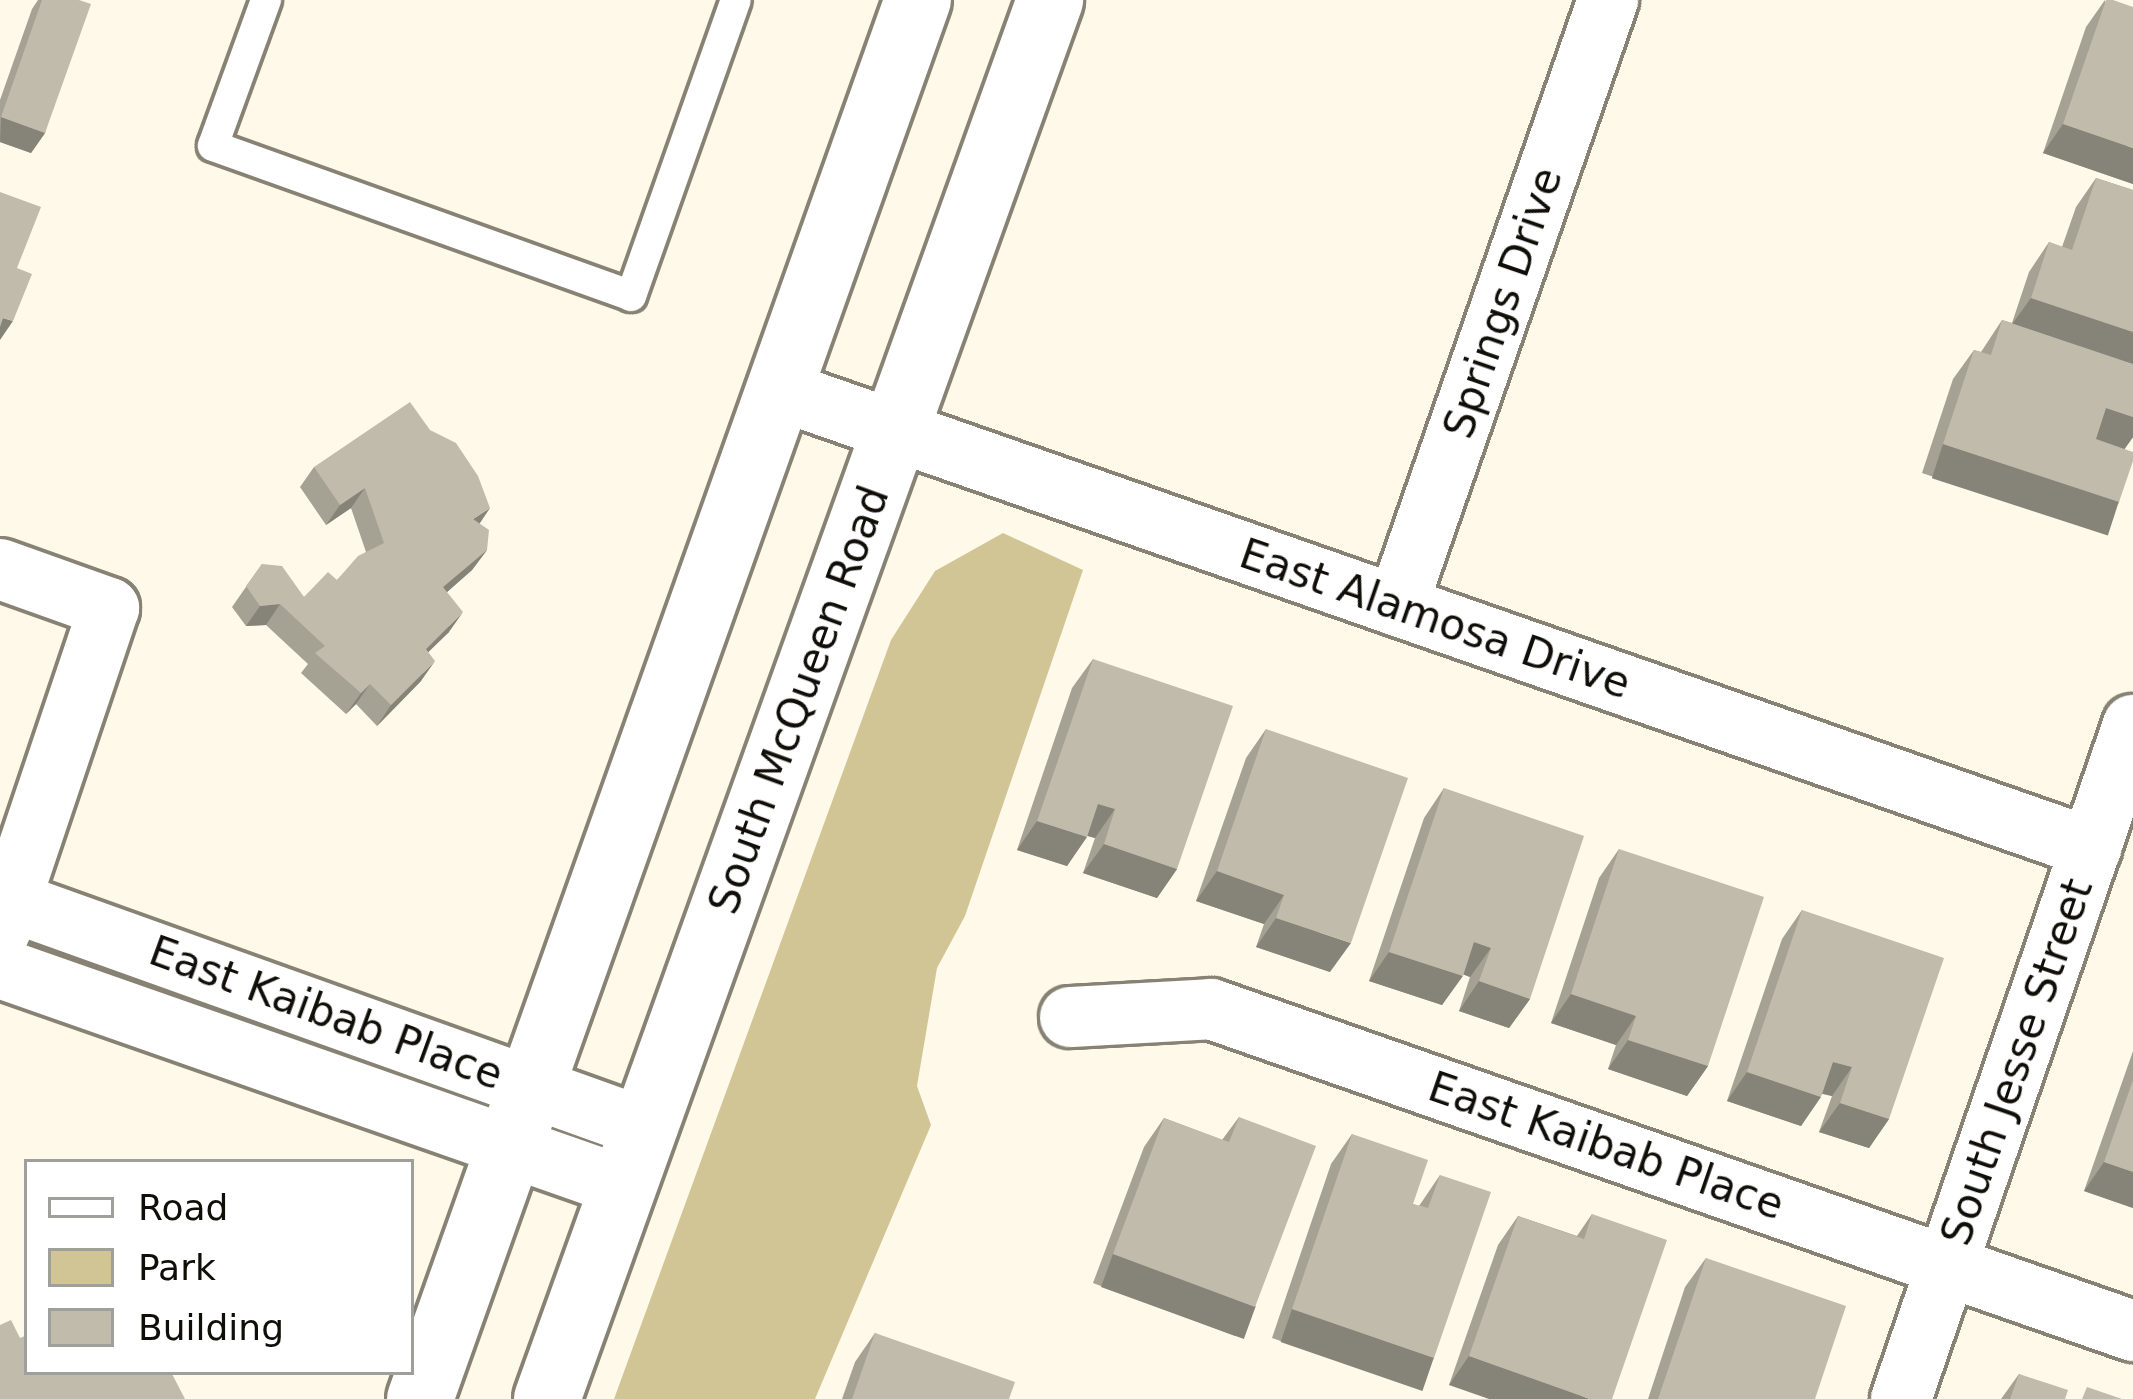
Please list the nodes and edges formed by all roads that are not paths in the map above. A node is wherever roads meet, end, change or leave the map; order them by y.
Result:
1 (266, 0) edge
2 (736, 0) edge
3 (918, 0) edge
4 (1050, 0) edge
5 (1608, 0) edge
6 (779, 390) junction
7 (897, 431) junction
8 (0, 569) edge
9 (1396, 606) junction
10 (2133, 725) edge
11 (2091, 848) junction
12 (5, 916) edge
13 (0, 968) edge
14 (177, 994) junction
15 (1070, 1017) dead end
16 (520, 1117) junction
17 (632, 1156) junction
18 (1948, 1265) junction
19 (2133, 1331) edge
20 (420, 1399) edge
21 (547, 1399) edge
22 (1901, 1399) edge

1 - 2 lane
3 - 6 main road
4 - 7 main road, South McQueen Road
5 - 9 street, Springs Drive
6 - 7 street, East Alamosa Drive
6 - 16 main road
7 - 9 street, East Alamosa Drive
7 - 17 main road, South McQueen Road
8 - 12 street
9 - 11 street, East Alamosa Drive
10 - 11 street, South Jesse Street
11 - 18 street, South Jesse Street
12 - 14 street, East Kaibab Place
13 - 14 street, East Kaibab Place
14 - 16 street, East Kaibab Place
15 - 18 street, East Kaibab Place
16 - 17 street, East Kaibab Place
16 - 20 main road
17 - 21 main road, South McQueen Road
18 - 19 street, East Kaibab Place
18 - 22 street, South Jesse Street

